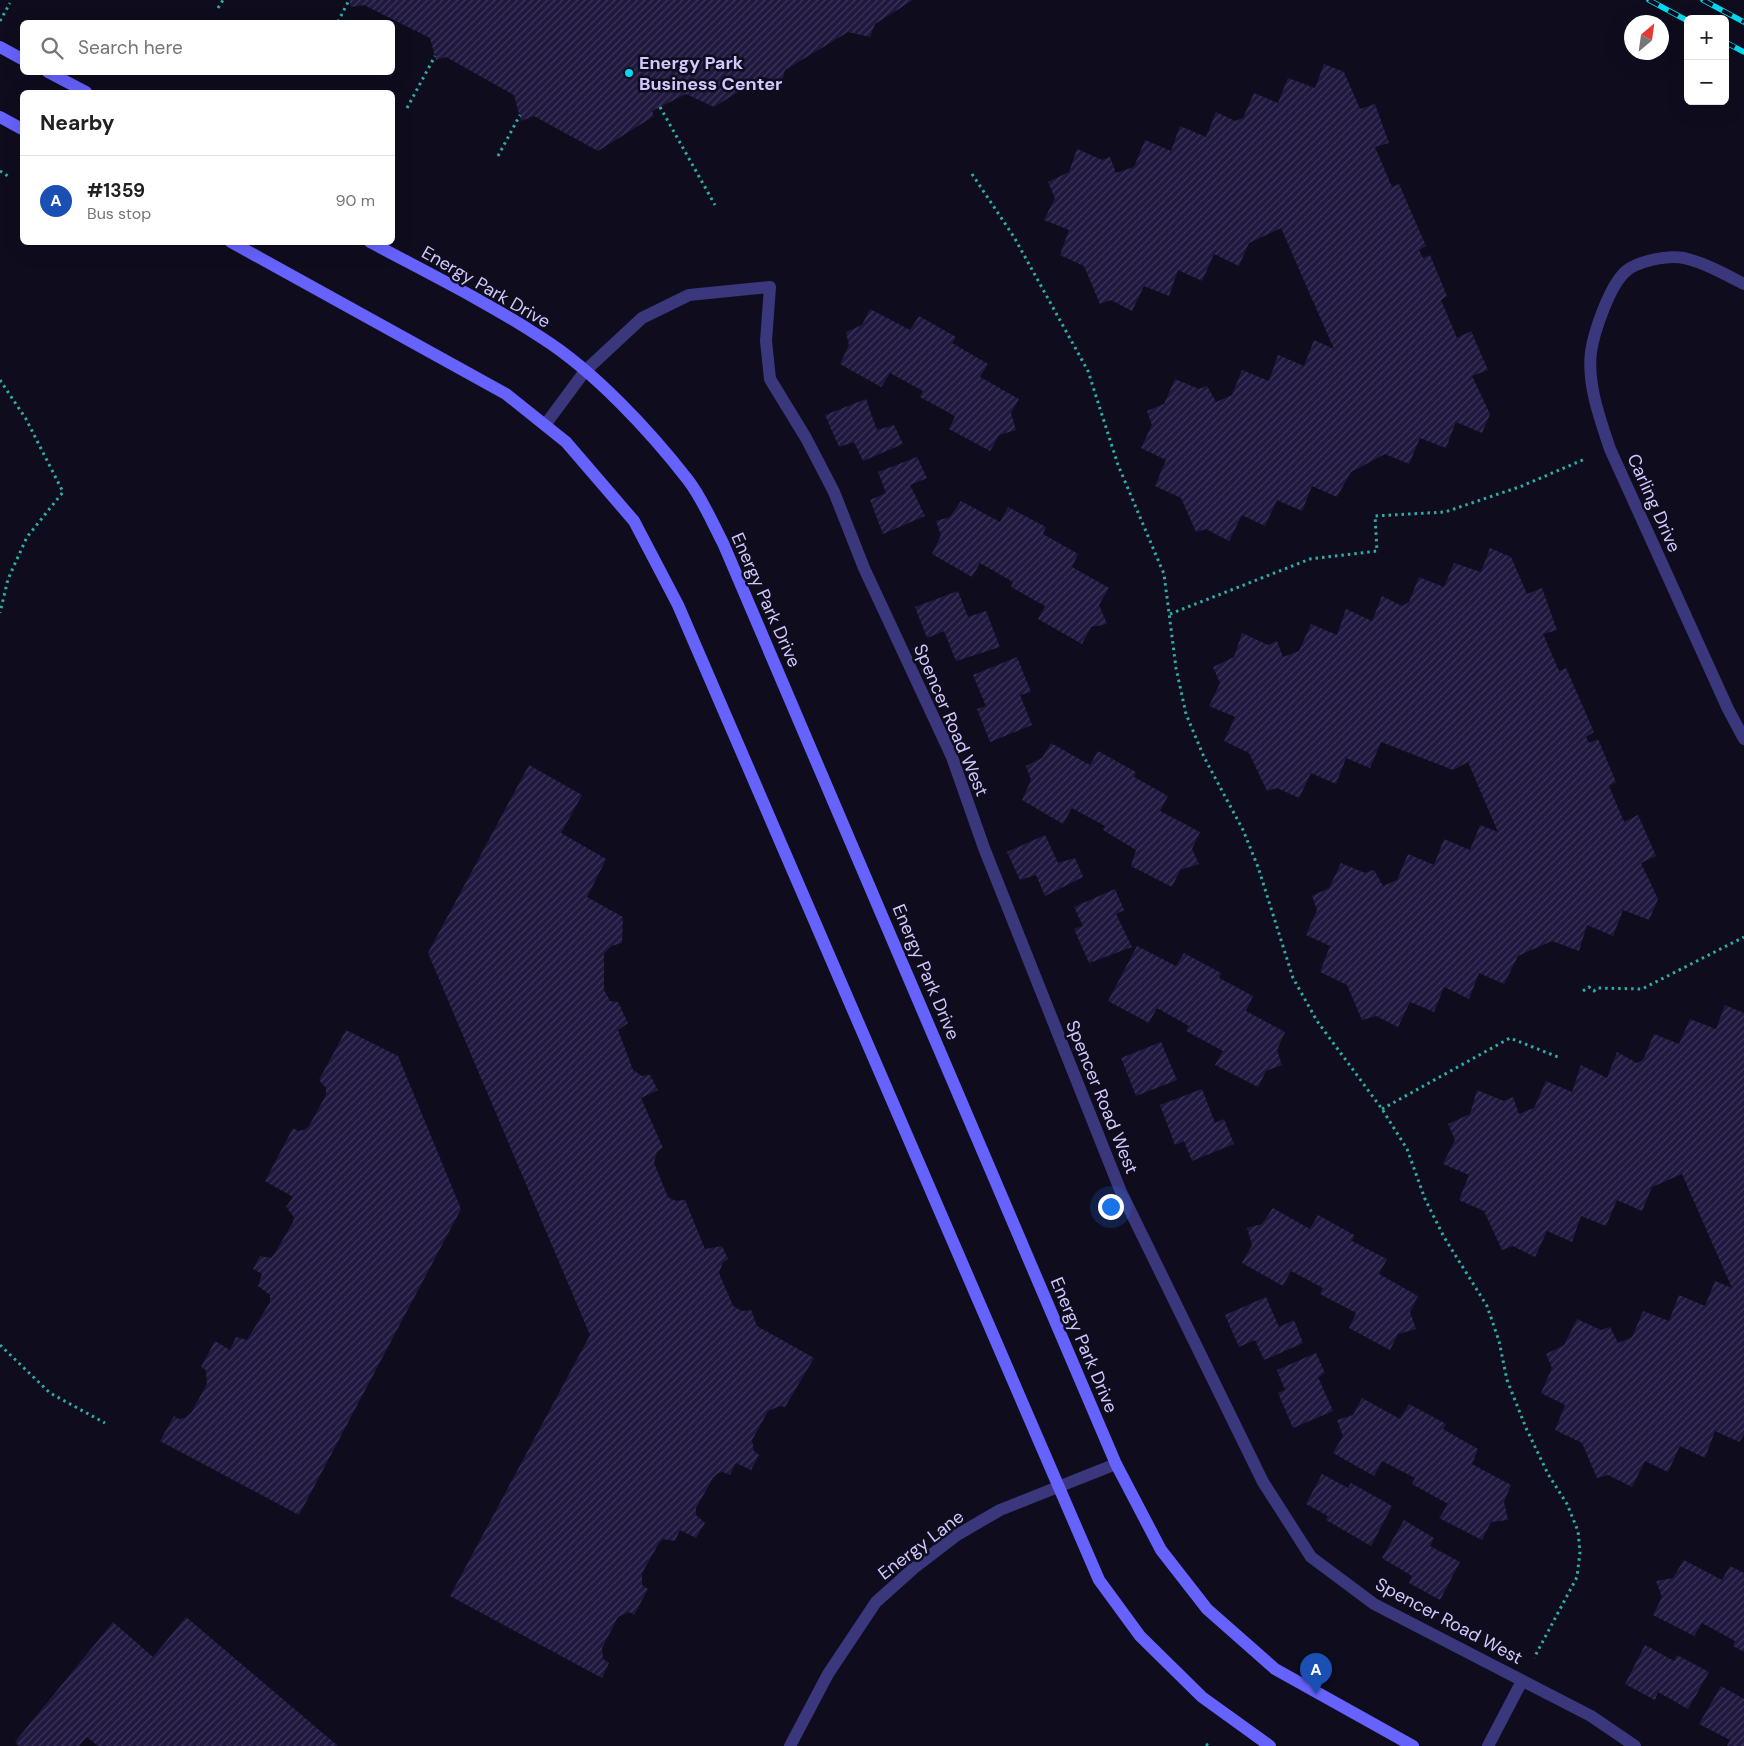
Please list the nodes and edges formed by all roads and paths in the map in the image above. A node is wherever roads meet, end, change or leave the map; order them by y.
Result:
1 (222, 0) edge
2 (349, 0) edge
3 (10, 3) dead end
4 (218, 8) dead end
5 (339, 20) edge
6 (0, 21) edge
7 (0, 47) edge
8 (435, 56) dead end
9 (20, 58) edge
10 (54, 75) edge
11 (82, 90) edge
12 (660, 107) dead end
13 (407, 108) dead end
14 (520, 115) dead end
15 (0, 117) edge
16 (20, 128) edge
17 (498, 156) dead end
18 (0, 171) edge
19 (972, 174) dead end
20 (11, 178) dead end
21 (715, 205) dead end
22 (236, 245) edge
23 (376, 245) edge
24 (1744, 284) edge
25 (585, 371) junction
26 (0, 380) edge
27 (545, 425) junction
28 (1610, 449) junction
29 (0, 613) edge
30 (1170, 614) junction
31 (1744, 739) edge
32 (1744, 937) edge
33 (1583, 991) dead end
34 (1558, 1057) dead end
35 (1382, 1109) junction
36 (0, 1345) edge
37 (105, 1423) dead end
38 (1116, 1464) junction
39 (1058, 1489) junction
40 (1522, 1681) junction
41 (790, 1746) edge
42 (1270, 1746) edge
43 (1413, 1746) edge
44 (1488, 1746) edge
45 (1635, 1746) edge

1 - 4 path
2 - 5 path
3 - 6 path
7 - 9 street
8 - 13 path
10 - 11 street
12 - 21 path
14 - 17 path
15 - 16 street
18 - 20 path
19 - 30 path
22 - 27 street
23 - 25 street, Energy Park Drive
24 - 28 street, Carling Drive
25 - 27 street
25 - 38 street, Energy Park Drive
25 - 40 street, Spencer Road West
26 - 29 path
27 - 39 street
28 - 30 path
28 - 31 street, Carling Drive
30 - 35 path
32 - 33 path
34 - 35 path
35 - 40 path
36 - 37 path
38 - 39 street, Energy Lane
38 - 43 street, Energy Park Drive
39 - 41 street, Energy Lane
39 - 42 street
40 - 44 street
40 - 45 street, Spencer Road West

